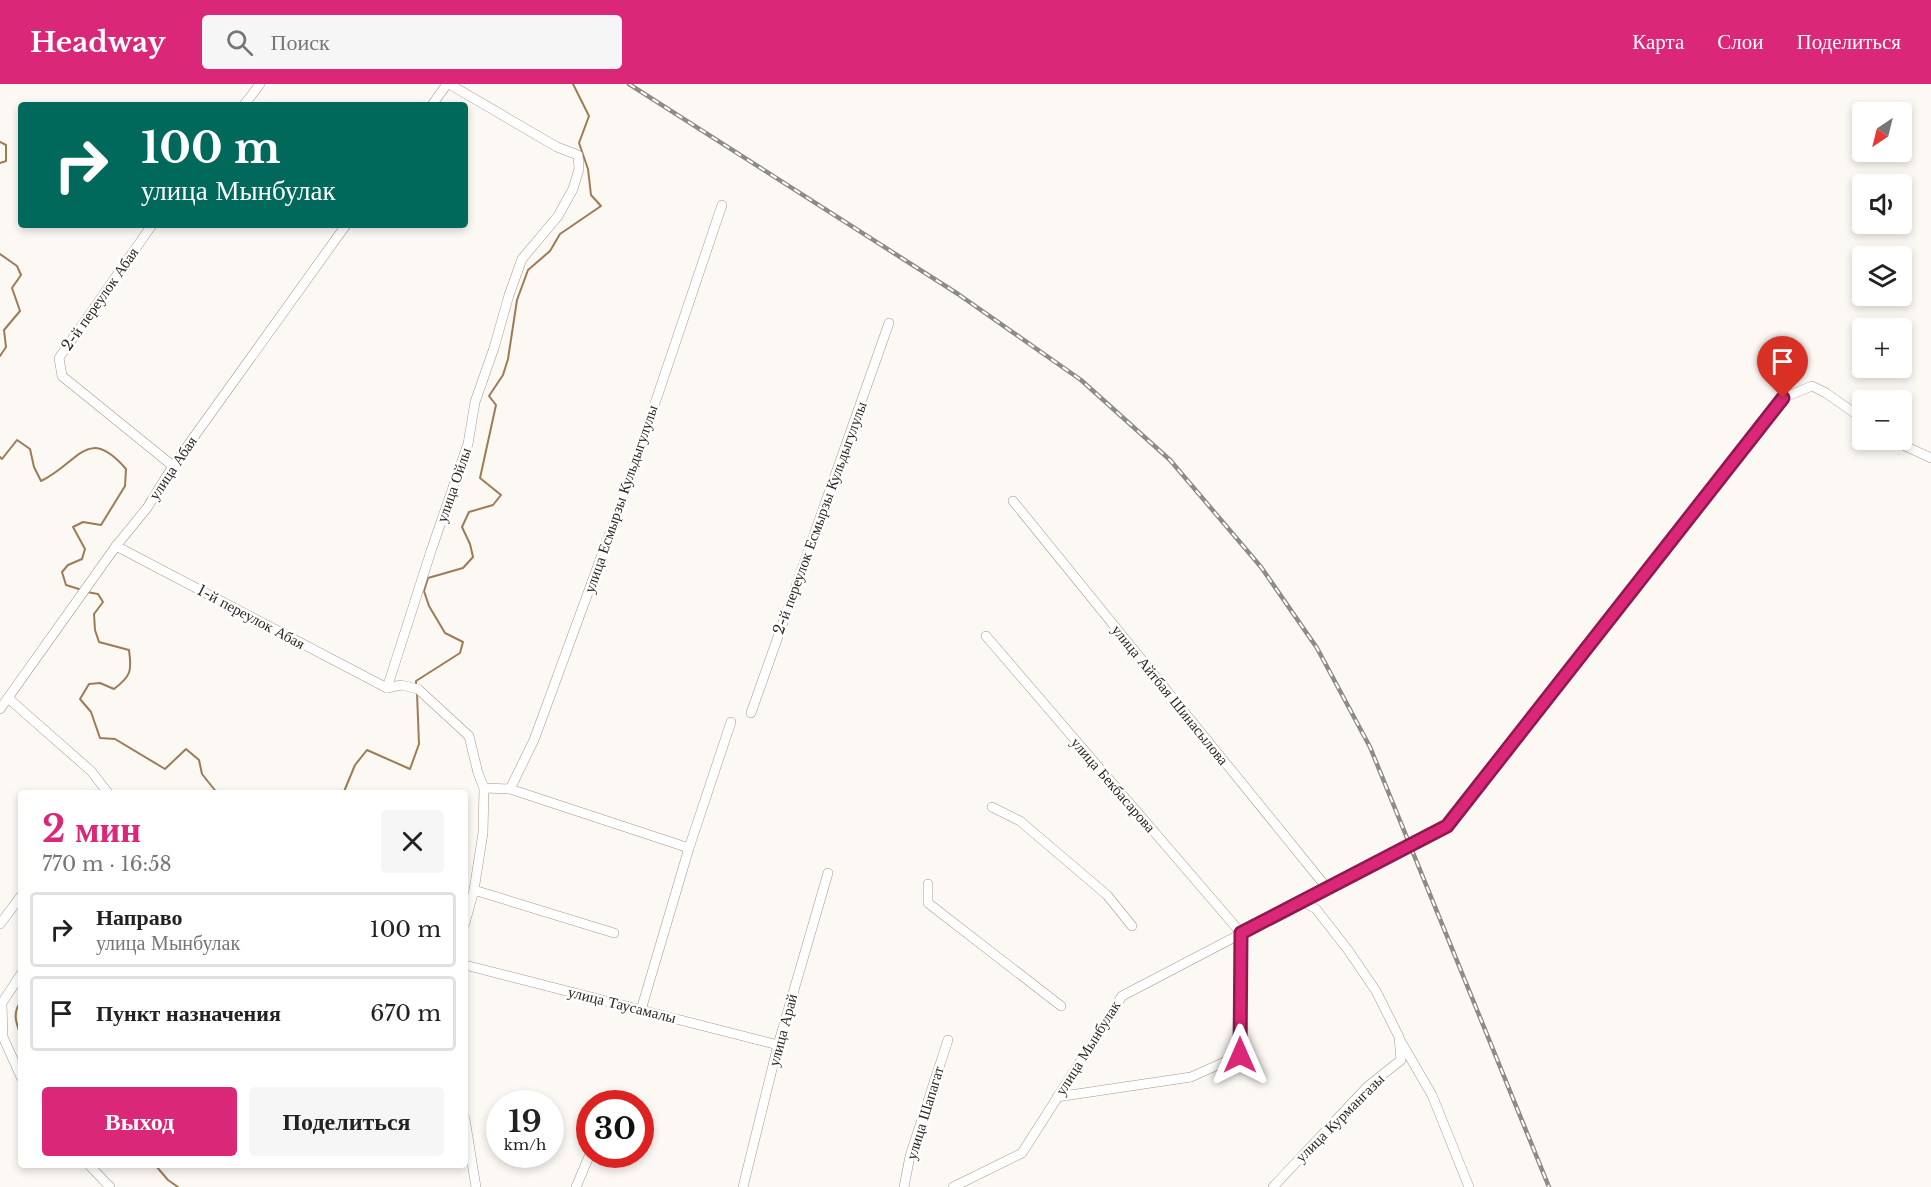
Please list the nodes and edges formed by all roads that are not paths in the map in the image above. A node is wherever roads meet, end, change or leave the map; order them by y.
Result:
1 (260, 84) edge
2 (448, 84) edge
3 (246, 102) edge
4 (434, 102) edge
5 (722, 205) dead end
6 (150, 228) edge
7 (344, 228) edge
8 (889, 323) dead end
9 (1852, 411) edge
10 (1912, 449) edge
11 (1931, 458) edge
12 (173, 466) junction
13 (1012, 501) dead end
14 (116, 546) junction
15 (986, 636) dead end
16 (387, 688) junction
17 (8, 698) junction
18 (0, 709) edge
19 (751, 713) dead end
20 (731, 722) dead end
21 (484, 788) junction
22 (510, 789) junction
23 (106, 790) edge
24 (992, 807) dead end
25 (689, 848) junction
26 (828, 873) dead end
27 (928, 884) dead end
28 (1327, 888) junction
29 (474, 890) junction
30 (18, 900) edge
31 (1302, 901) junction
32 (468, 912) edge
33 (0, 924) edge
34 (1132, 926) dead end
35 (614, 933) dead end
36 (1241, 933) junction
37 (468, 966) edge
38 (18, 979) edge
39 (1061, 1006) dead end
40 (641, 1010) junction
41 (1399, 1037) junction
42 (948, 1040) dead end
43 (778, 1045) junction
44 (18, 1070) edge
45 (1058, 1097) junction
46 (468, 1138) edge
47 (92, 1168) edge
48 (584, 1168) edge
49 (1466, 1185) edge
50 (110, 1187) edge
51 (476, 1187) edge
52 (576, 1187) edge
53 (743, 1187) edge
54 (904, 1187) edge
55 (952, 1187) edge
56 (1273, 1187) edge

1 - 3 street
2 - 4 street
2 - 16 street, улица Ойлы
5 - 22 street, улица Есмырзы Кульдыгулулы
6 - 12 street, 2-й переулок Абая
7 - 12 street, улица Абая
8 - 19 street, 2-й переулок Есмырзы Кульдыгулулы
9 - 28 street, улица Мынбулак
10 - 11 street
12 - 14 street, улица Абая
13 - 28 street, улица Айтбая Шинасылова
14 - 16 street, 1-й переулок Абая
14 - 17 street, улица Абая
15 - 36 street, улица Бекбасарова
16 - 21 street
17 - 18 street, улица Абая
17 - 23 street
20 - 25 street
21 - 22 street
21 - 29 street
22 - 25 street
24 - 34 street
25 - 40 street
26 - 43 street, улица Арай
27 - 39 street
28 - 31 street, улица Мынбулак
29 - 32 street
29 - 35 street
30 - 33 street
31 - 36 street, улица Мынбулак
31 - 41 street
36 - 45 street, улица Мынбулак
36 - 45 street
37 - 40 street, улица Таусамалы
38 - 44 street
40 - 43 street, улица Таусамалы
41 - 49 street
41 - 56 street, улица Курмангазы
42 - 54 street, улица Шапагат
43 - 53 street, улица Арай
45 - 55 street, улица Мынбулак
46 - 51 street
47 - 50 street
48 - 52 street

